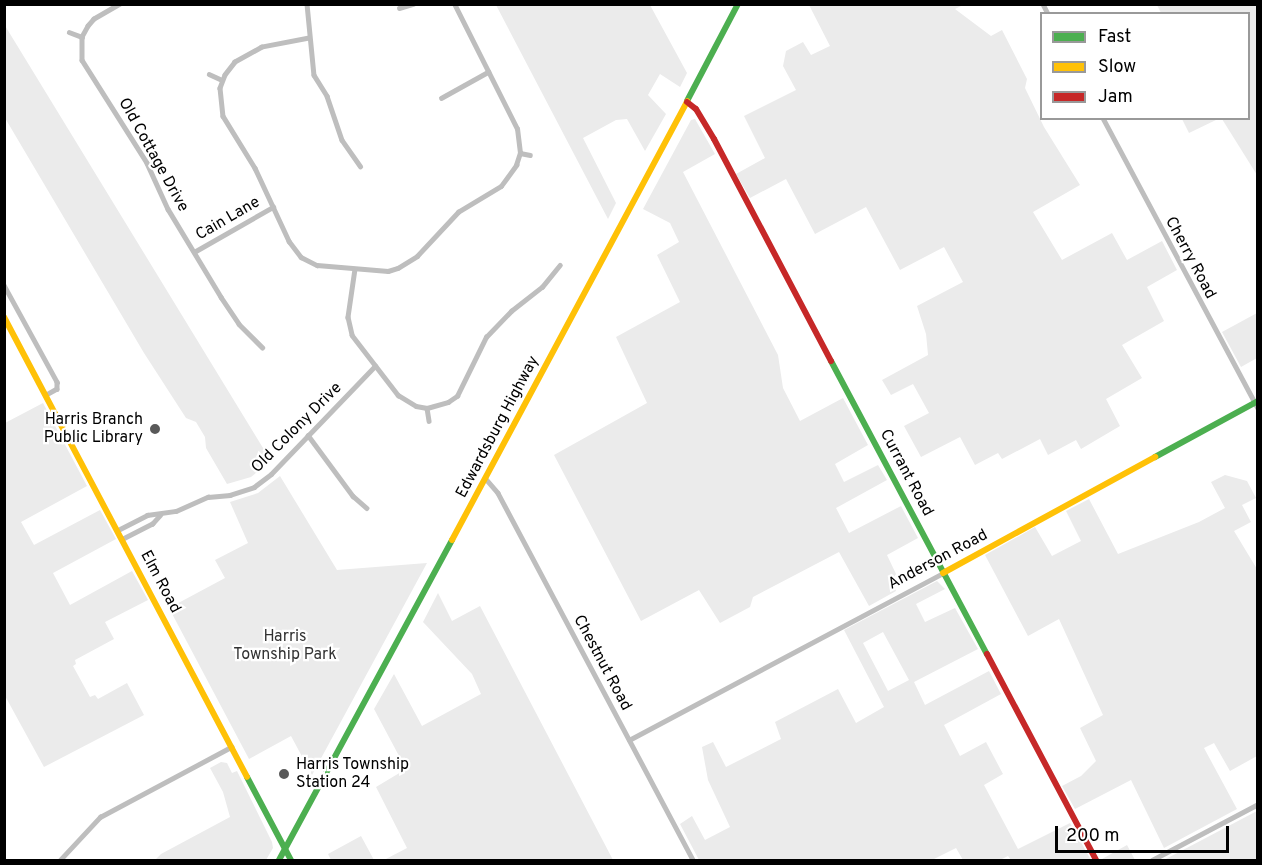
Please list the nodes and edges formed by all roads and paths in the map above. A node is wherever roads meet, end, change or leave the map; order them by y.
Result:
1 (307, 4) edge
2 (413, 4) edge
3 (454, 4) edge
4 (738, 4) edge
5 (118, 6) edge
6 (399, 8) dead end
7 (69, 32) dead end
8 (82, 37) junction
9 (309, 38) junction
10 (488, 72) junction
11 (209, 74) dead end
12 (222, 80) junction
13 (441, 98) dead end
14 (687, 102) junction
15 (1104, 120) edge
16 (520, 153) junction
17 (530, 154) dead end
18 (360, 166) dead end
19 (273, 207) junction
20 (194, 252) junction
21 (560, 265) dead end
22 (355, 268) junction
23 (4, 285) edge
24 (4, 317) edge
25 (262, 347) dead end
26 (375, 366) junction
27 (46, 395) junction
28 (1257, 404) edge
29 (427, 408) junction
30 (429, 421) dead end
31 (308, 435) junction
32 (486, 479) junction
33 (367, 508) dead end
34 (160, 515) junction
35 (118, 530) junction
36 (122, 539) junction
37 (944, 573) junction
38 (629, 741) junction
39 (231, 747) junction
40 (1257, 804) edge
41 (285, 849) junction
42 (60, 861) edge
43 (279, 861) edge
44 (291, 861) edge
45 (693, 861) edge
46 (1096, 861) edge
47 (1152, 861) edge

1 - 9 street
2 - 6 street
3 - 10 street
4 - 14 street, Edwardsburg Highway
5 - 8 street
7 - 8 street
8 - 20 street, Old Cottage Drive
9 - 12 street
9 - 18 street
10 - 13 street
10 - 16 street
11 - 12 street
12 - 19 street
14 - 32 street, Edwardsburg Highway
14 - 37 street, Currant Road
15 - 28 street, Cherry Road
16 - 17 street
16 - 22 street
19 - 20 street, Cain Lane
19 - 22 street
20 - 25 street, Old Cottage Drive
21 - 29 street
22 - 26 street
23 - 27 street
24 - 27 street, Elm Road
26 - 29 street
26 - 31 street, Old Colony Drive
27 - 35 street, Elm Road
28 - 37 street, Anderson Road
29 - 30 street
31 - 33 street
31 - 34 street, Old Colony Drive
32 - 38 street, Chestnut Road
32 - 41 street, Edwardsburg Highway
34 - 35 street, Old Colony Drive
34 - 36 street, Old Colony Drive
35 - 36 street, Elm Road
36 - 39 street, Elm Road
37 - 38 street, Anderson Road
37 - 46 street, Currant Road
38 - 45 street, Chestnut Road
39 - 41 street, Elm Road
39 - 42 street
40 - 47 street
41 - 43 street, Edwardsburg Highway
41 - 44 street, Elm Road

